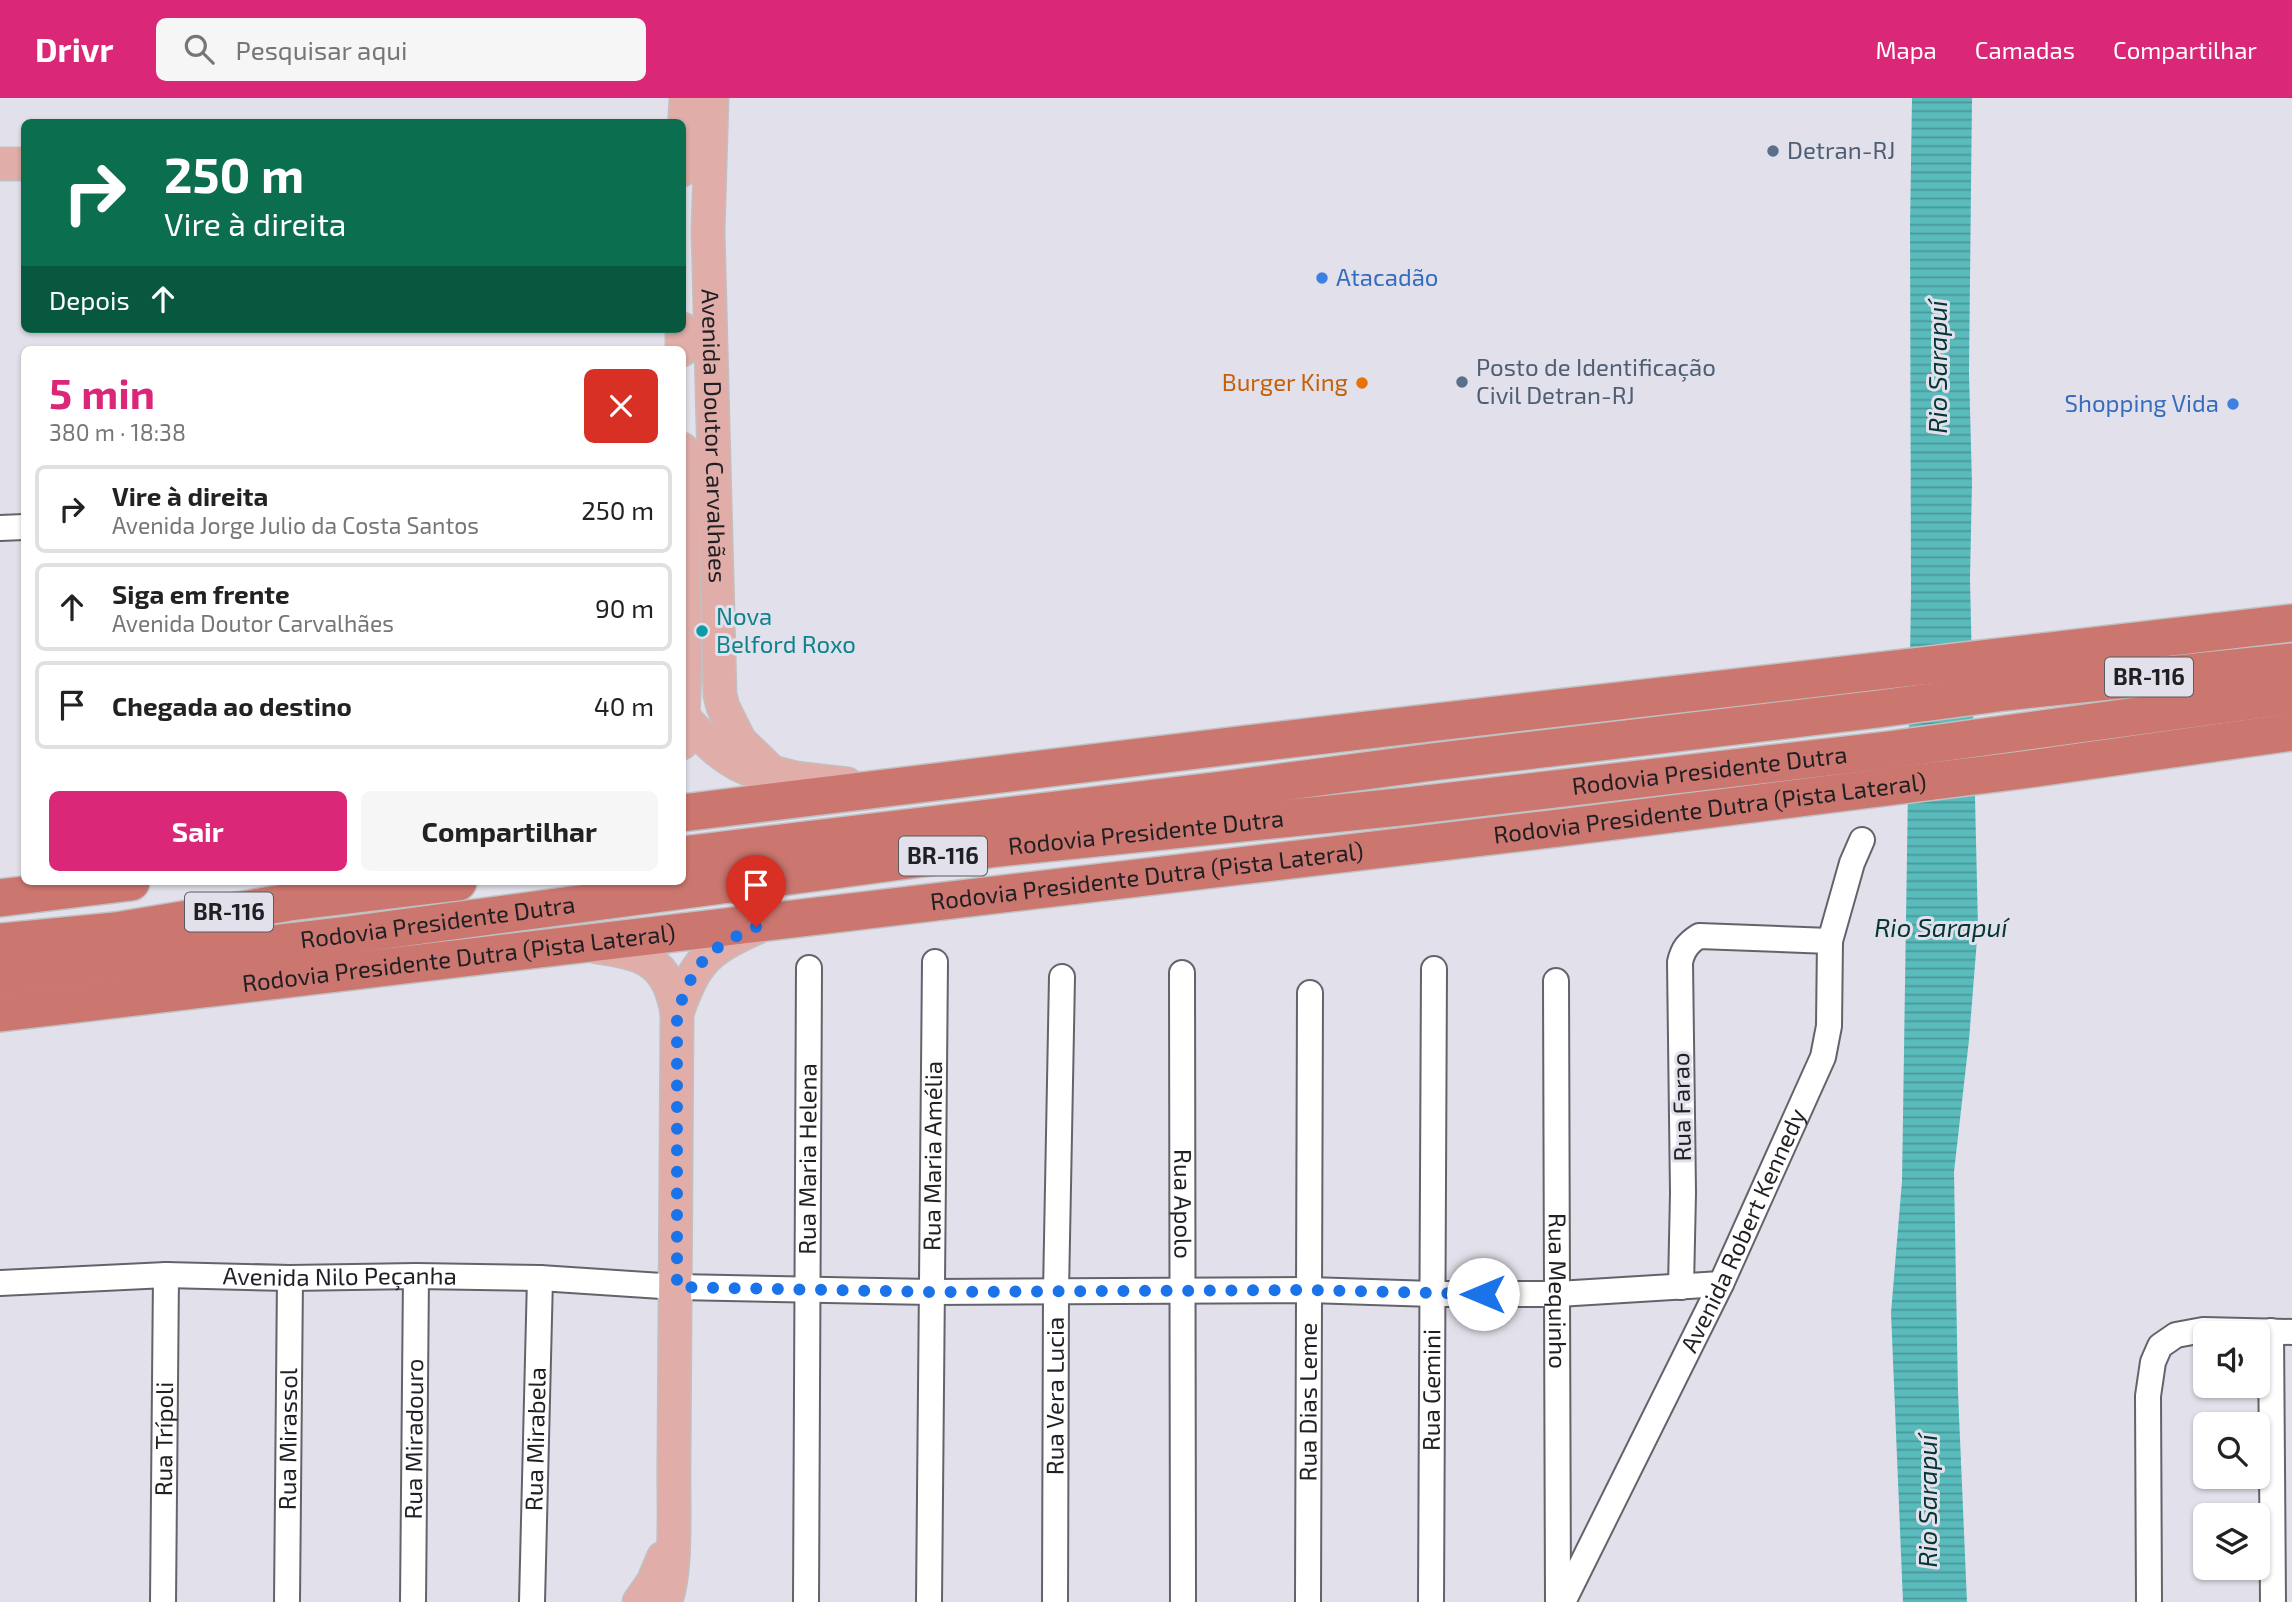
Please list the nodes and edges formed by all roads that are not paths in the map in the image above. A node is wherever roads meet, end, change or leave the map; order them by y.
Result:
1 (686, 98) edge
2 (712, 98) edge
3 (690, 162) edge
4 (0, 164) edge
5 (21, 164) edge
6 (21, 527) edge
7 (0, 528) edge
8 (2292, 623) edge
9 (2292, 662) edge
10 (2002, 674) junction
11 (2292, 695) edge
12 (2292, 732) edge
13 (686, 733) edge
14 (772, 772) junction
15 (882, 788) junction
16 (686, 812) edge
17 (1862, 840) dead end
18 (686, 855) edge
19 (106, 885) edge
20 (433, 885) edge
21 (0, 898) edge
22 (770, 921) junction
23 (1830, 941) junction
24 (0, 942) edge
25 (578, 944) junction
26 (935, 962) dead end
27 (809, 968) dead end
28 (1434, 969) dead end
29 (1182, 973) dead end
30 (0, 976) edge
31 (1062, 977) dead end
32 (1556, 981) dead end
33 (1310, 993) dead end
34 (0, 1013) edge
35 (677, 1013) junction
36 (166, 1275) junction
37 (416, 1276) junction
38 (290, 1278) junction
39 (540, 1278) junction
40 (0, 1283) edge
41 (1721, 1284) junction
42 (677, 1287) junction
43 (1681, 1287) junction
44 (808, 1288) junction
45 (1183, 1290) junction
46 (1309, 1290) junction
47 (931, 1292) junction
48 (1055, 1292) junction
49 (1433, 1294) junction
50 (1558, 1294) junction
51 (2281, 1331) edge
52 (673, 1541) junction
53 (163, 1602) edge
54 (287, 1602) edge
55 (413, 1602) edge
56 (532, 1602) edge
57 (639, 1602) edge
58 (665, 1602) edge
59 (806, 1602) edge
60 (929, 1602) edge
61 (1055, 1602) edge
62 (1183, 1602) edge
63 (1308, 1602) edge
64 (1431, 1602) edge
65 (1560, 1602) edge
66 (2149, 1602) edge
67 (2273, 1602) edge

1 - 3 main road
2 - 3 main road, Avenida Doutor Carvalhães
3 - 14 main road, Avenida Doutor Carvalhães
4 - 5 main road
6 - 7 street
8 - 10 highway, BR-116
9 - 10 highway, Rodovia Presidente Dutra / BR-116
10 - 15 highway, BR-116
10 - 18 highway, Rodovia Presidente Dutra / BR-116
11 - 30 highway, Rodovia Presidente Dutra / BR-116
12 - 22 highway, Rodovia Presidente Dutra (Pista Lateral) / BR-116
13 - 14 main road
14 - 15 main road
15 - 16 highway, BR-116
17 - 23 street, Avenida Robert Kennedy
19 - 21 highway
20 - 24 highway, Rodovia Presidente Dutra / BR-116
22 - 25 highway, Rodovia Presidente Dutra (Pista Lateral) / BR-116
22 - 35 main road
23 - 41 street, Avenida Robert Kennedy
23 - 43 street, Rua Farao
25 - 34 highway, Rodovia Presidente Dutra (Pista Lateral) / BR-116
25 - 35 main road
26 - 47 street, Rua Maria Amélia
27 - 44 street, Rua Maria Helena
28 - 49 street, Rua Gemini
29 - 45 street, Rua Apolo
31 - 48 street, Rua Vera Lucia
32 - 50 street, Rua Mequinho
33 - 46 street, Rua Dias Leme
35 - 42 main road
36 - 38 street, Avenida Nilo Peçanha
36 - 40 street, Avenida Nilo Peçanha
36 - 53 street, Rua Trípoli
37 - 38 street, Avenida Nilo Peçanha
37 - 39 street, Avenida Nilo Peçanha
37 - 55 street, Rua Miradouro
38 - 54 street, Rua Mirassol
39 - 42 street, Avenida Nilo Peçanha
39 - 56 street, Rua Mirabela
41 - 43 street, Avenida Nilo Peçanha
41 - 65 street, Avenida Robert Kennedy
42 - 44 street, Avenida Nilo Peçanha
42 - 52 main road
43 - 50 street, Avenida Nilo Peçanha
44 - 47 street, Avenida Nilo Peçanha
44 - 59 street, Rua Maria Helena
45 - 46 street, Avenida Nilo Peçanha
45 - 48 street, Avenida Nilo Peçanha
45 - 62 street, Rua Apolo
46 - 49 street, Avenida Nilo Peçanha
46 - 63 street, Rua Dias Leme
47 - 48 street, Avenida Nilo Peçanha
47 - 60 street, Rua Maria Amélia
48 - 61 street, Rua Vera Lucia
49 - 50 street, Avenida Nilo Peçanha
49 - 64 street, Rua Gemini
50 - 65 street, Rua Mequinho
51 - 66 street
51 - 67 street
52 - 57 main road
52 - 58 main road

